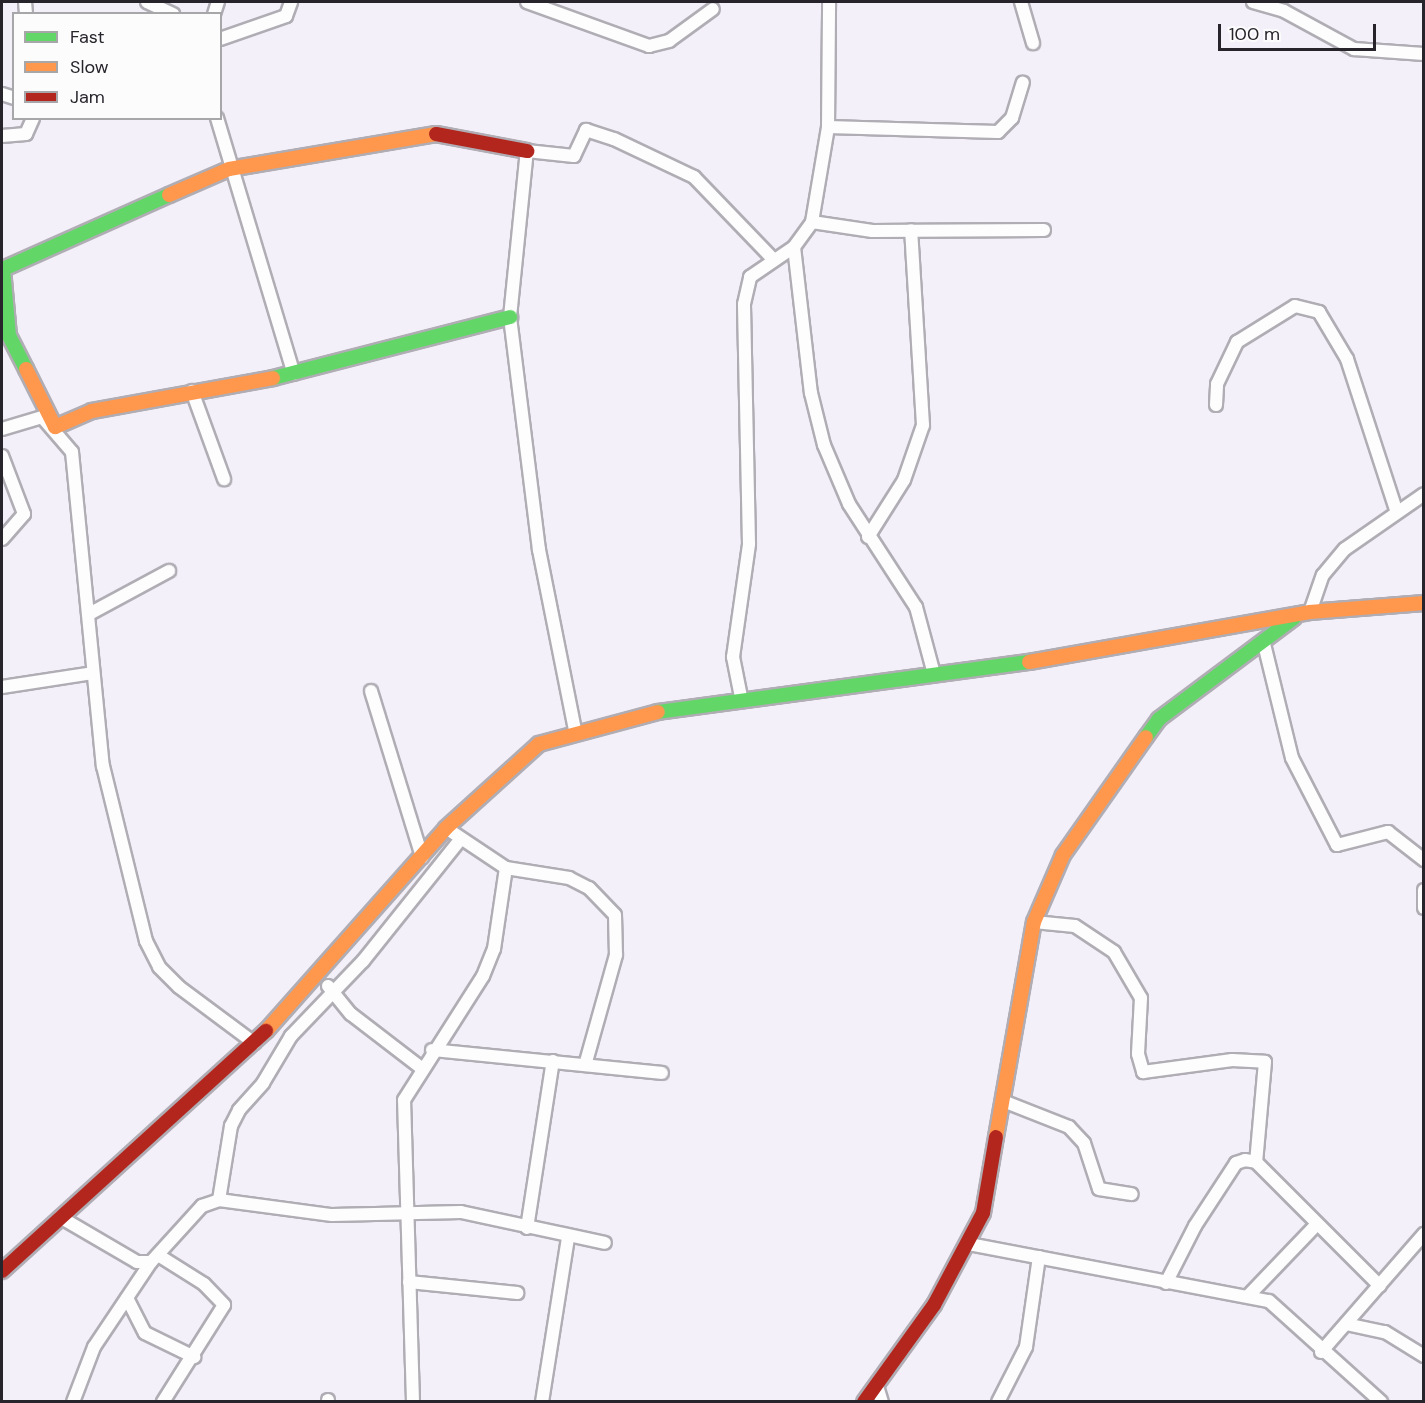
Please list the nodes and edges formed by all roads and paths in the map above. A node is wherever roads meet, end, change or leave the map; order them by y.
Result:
1 (147, 2) edge
2 (291, 2) edge
3 (527, 2) edge
4 (829, 2) edge
5 (1021, 2) edge
6 (1253, 2) edge
7 (713, 9) dead end
8 (169, 12) edge
9 (222, 38) edge
10 (1033, 43) dead end
11 (1424, 54) edge
12 (1023, 83) dead end
13 (32, 120) edge
14 (217, 120) edge
15 (828, 127) junction
16 (2, 136) edge
17 (527, 151) junction
18 (229, 169) junction
19 (812, 222) junction
20 (911, 230) junction
21 (1044, 230) dead end
22 (794, 247) junction
23 (774, 260) junction
24 (510, 317) junction
25 (5, 337) edge
26 (1347, 359) junction
27 (1362, 363) dead end
28 (294, 374) junction
29 (192, 391) junction
30 (1216, 405) dead end
31 (55, 427) junction
32 (2, 429) edge
33 (2, 456) edge
34 (224, 479) dead end
35 (1424, 494) edge
36 (1396, 510) junction
37 (868, 537) junction
38 (2, 538) edge
39 (169, 571) dead end
40 (1424, 603) edge
41 (1310, 612) junction
42 (88, 614) junction
43 (1296, 617) junction
44 (1264, 644) junction
45 (93, 673) junction
46 (934, 674) junction
47 (2, 687) edge
48 (371, 691) dead end
49 (741, 697) junction
50 (575, 729) junction
51 (446, 828) junction
52 (460, 840) junction
53 (422, 857) junction
54 (1424, 860) edge
55 (506, 868) junction
56 (1424, 890) edge
57 (1424, 908) edge
58 (1034, 922) junction
59 (321, 975) junction
60 (331, 992) junction
61 (254, 1043) junction
62 (432, 1050) junction
63 (553, 1060) junction
64 (585, 1065) junction
65 (420, 1067) junction
66 (662, 1073) dead end
67 (1003, 1101) junction
68 (1256, 1162) junction
69 (1132, 1194) dead end
70 (219, 1200) junction
71 (405, 1213) junction
72 (60, 1217) junction
73 (1317, 1224) junction
74 (526, 1228) junction
75 (1424, 1234) edge
76 (568, 1237) junction
77 (605, 1243) dead end
78 (969, 1244) junction
79 (1039, 1257) junction
80 (155, 1258) junction
81 (2, 1270) edge
82 (409, 1282) junction
83 (1166, 1283) junction
84 (1380, 1286) junction
85 (517, 1293) dead end
86 (1248, 1295) junction
87 (127, 1298) junction
88 (1346, 1323) junction
89 (1320, 1352) junction
90 (1424, 1356) edge
91 (194, 1357) junction
92 (878, 1386) junction
93 (73, 1401) edge
94 (163, 1401) edge
95 (413, 1401) edge
96 (542, 1401) edge
97 (864, 1401) edge
98 (882, 1401) edge
99 (999, 1401) edge
100 (1381, 1401) edge

1 - 8 street
2 - 9 street
3 - 7 street
4 - 15 street
5 - 10 street
6 - 11 street
12 - 15 street
13 - 16 street
14 - 18 street
15 - 19 street
17 - 18 street
17 - 23 street
17 - 24 street
18 - 25 street
18 - 28 street
19 - 20 street
19 - 22 street
20 - 21 street
20 - 37 street
22 - 23 street
22 - 37 street
23 - 49 street
24 - 28 street
24 - 50 street
25 - 31 street
26 - 27 street
26 - 30 street
26 - 36 street
28 - 29 street
29 - 31 street
29 - 34 street
31 - 32 street
31 - 42 street
33 - 38 street
35 - 36 street
36 - 41 street
37 - 46 street
39 - 42 street
40 - 41 street
41 - 43 street
42 - 45 street
43 - 44 street
43 - 46 street
44 - 54 street
44 - 58 street
45 - 47 street
45 - 61 street
46 - 49 street
48 - 53 street
49 - 50 street
50 - 51 street
51 - 52 street
51 - 53 street
52 - 55 street
52 - 60 street
53 - 59 street
55 - 62 street
55 - 64 street
56 - 57 street
58 - 67 street
58 - 68 street
59 - 60 street
59 - 61 street
60 - 65 street
60 - 70 street
61 - 72 street
62 - 63 street
62 - 65 street
63 - 64 street
63 - 74 street
64 - 66 street
65 - 71 street
67 - 69 street
67 - 78 street
68 - 73 street
68 - 83 street
70 - 71 street
70 - 80 street
71 - 74 street
71 - 82 street
72 - 80 street
72 - 81 street
73 - 84 street
73 - 86 street
74 - 76 street
75 - 84 street
76 - 77 street
76 - 96 street
78 - 79 street
78 - 92 street
79 - 83 street
79 - 99 street
80 - 87 street
80 - 91 street
82 - 85 street
82 - 95 street
83 - 86 street
84 - 88 street
86 - 89 street
87 - 91 street
87 - 93 street
88 - 89 street
88 - 90 street
89 - 100 street
91 - 94 street
92 - 97 street
92 - 98 street

